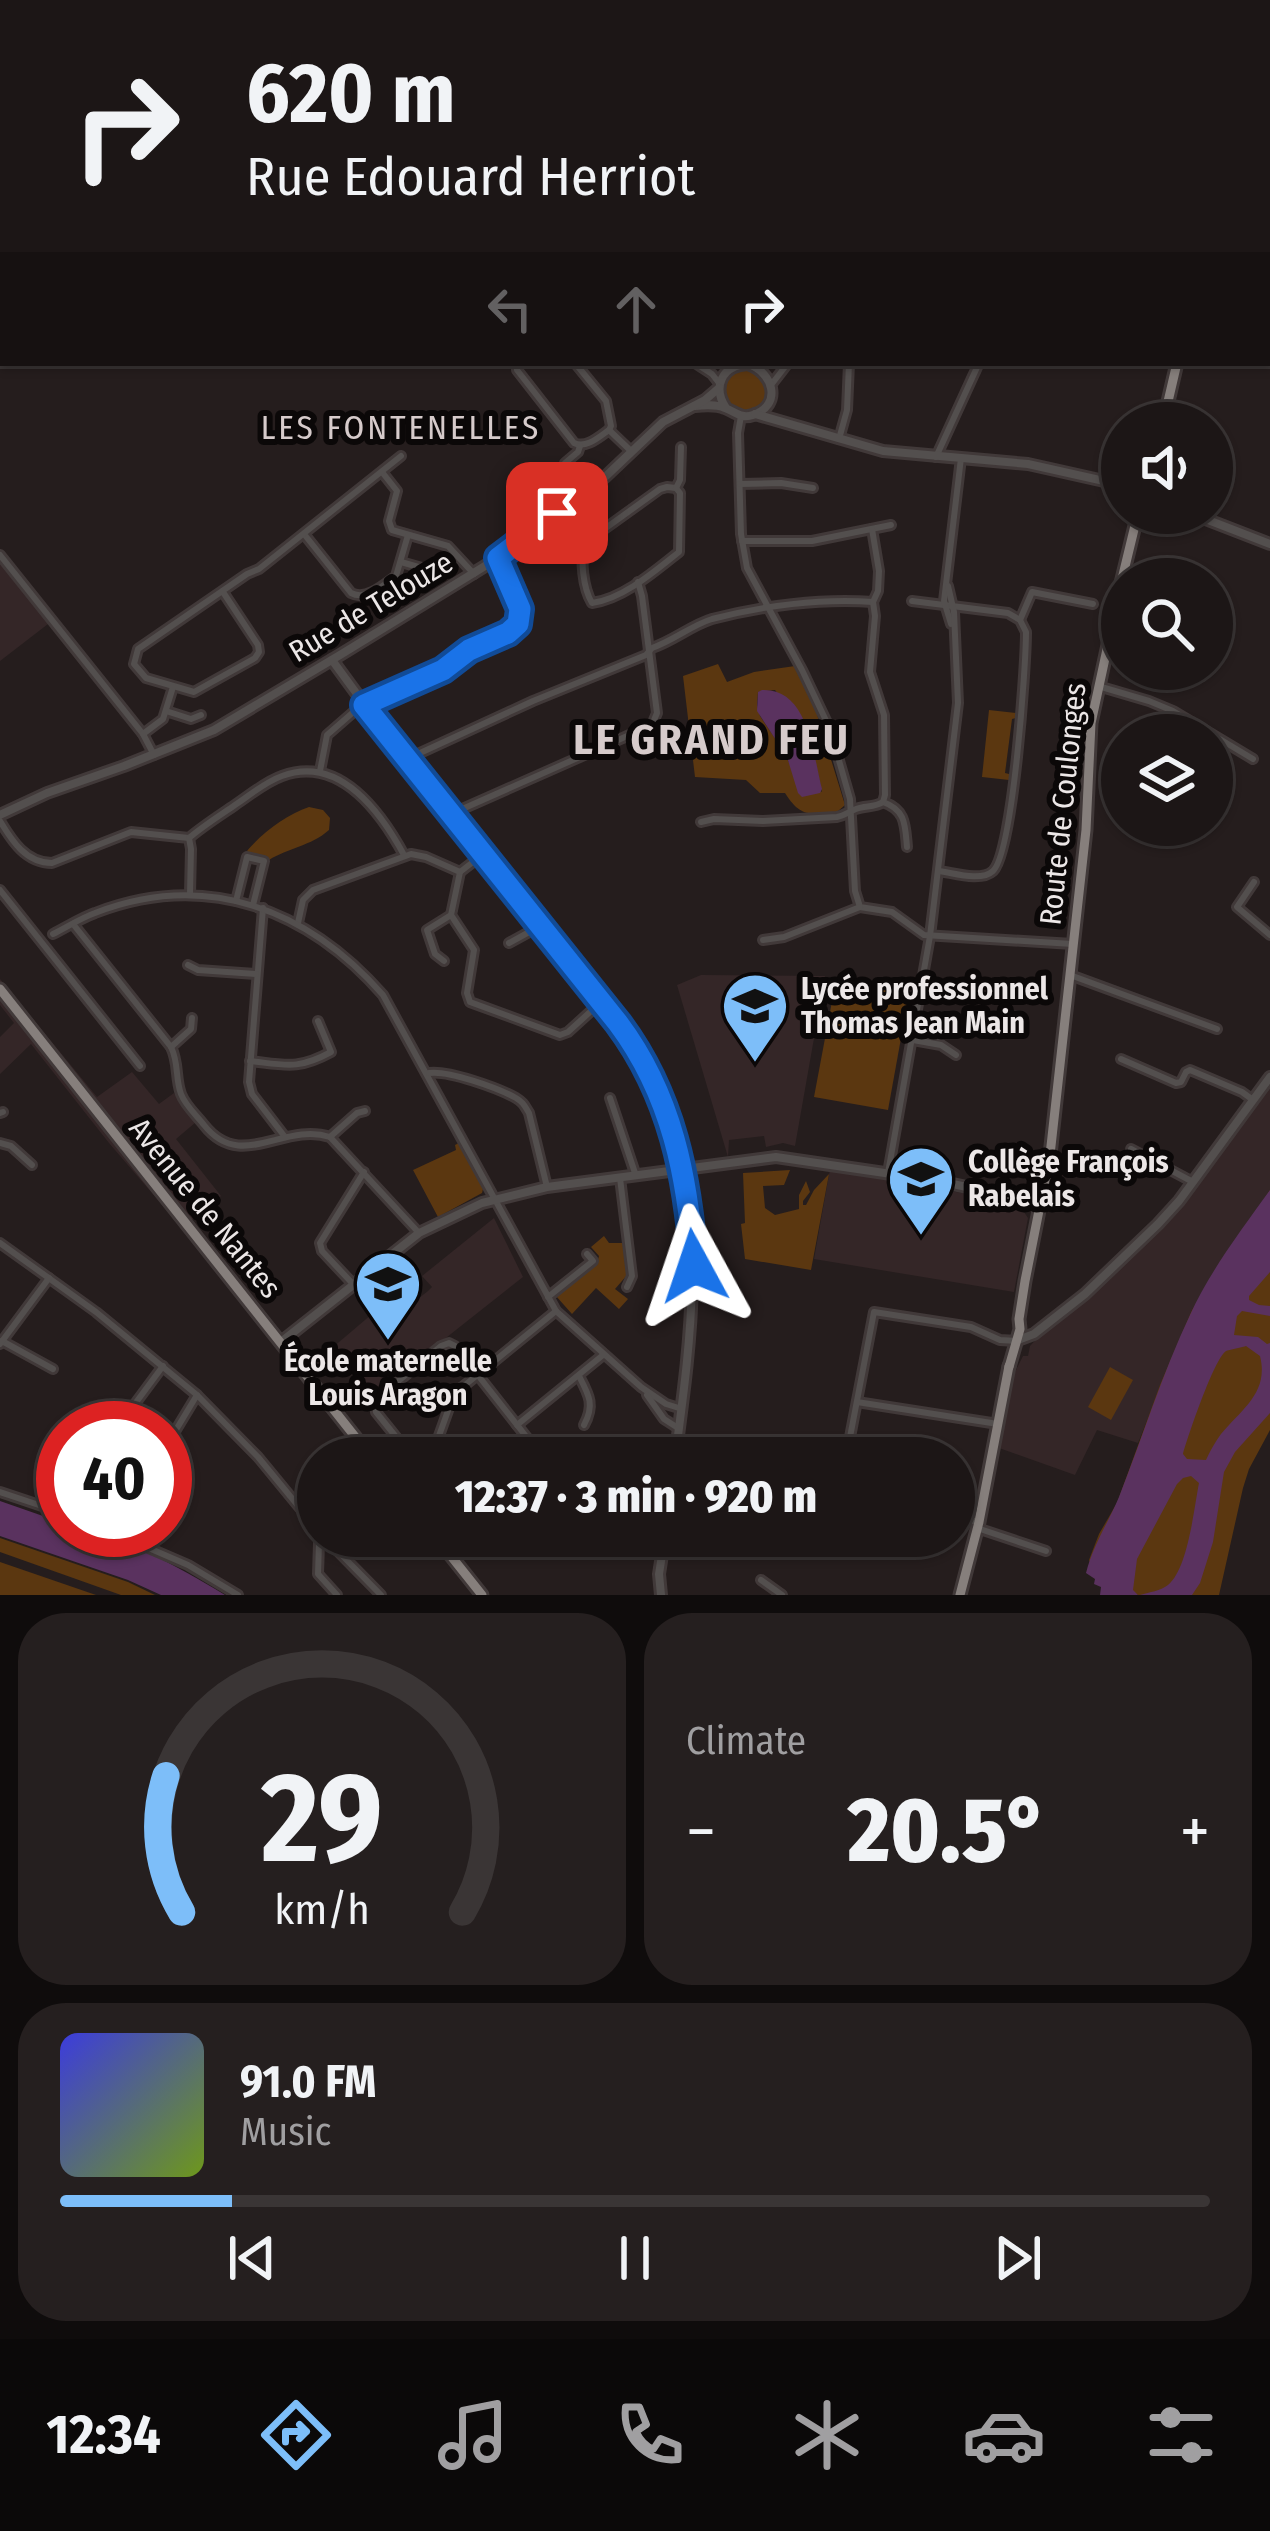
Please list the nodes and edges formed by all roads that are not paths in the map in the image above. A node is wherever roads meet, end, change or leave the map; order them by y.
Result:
1 (517, 366) edge
2 (577, 366) edge
3 (699, 366) edge
4 (709, 366) edge
5 (740, 366) edge
6 (753, 366) edge
7 (781, 366) edge
8 (785, 366) edge
9 (849, 366) edge
10 (978, 366) edge
11 (1176, 366) edge
12 (729, 369) junction
13 (762, 370) junction
14 (719, 386) junction
15 (771, 386) junction
16 (770, 399) junction
17 (1167, 402) edge
18 (694, 406) junction
19 (726, 408) junction
20 (755, 414) junction
21 (741, 416) junction
22 (786, 423) junction
23 (609, 430) junction
24 (839, 439) junction
25 (577, 445) junction
26 (681, 447) dead end
27 (633, 453) junction
28 (401, 456) dead end
29 (936, 457) junction
30 (961, 458) junction
31 (565, 463) dead end
32 (382, 472) junction
33 (1101, 480) edge
34 (740, 484) junction
35 (676, 488) junction
36 (813, 488) dead end
37 (578, 499) junction
38 (890, 525) dead end
39 (872, 529) junction
40 (1233, 530) edge
41 (600, 531) junction
42 (304, 534) junction
43 (408, 535) junction
44 (742, 541) junction
45 (1270, 544) edge
46 (0, 555) edge
47 (498, 558) junction
48 (401, 562) junction
49 (436, 572) dead end
50 (474, 574) junction
51 (638, 582) junction
52 (224, 592) junction
53 (873, 602) junction
54 (912, 602) dead end
55 (1094, 604) dead end
56 (949, 606) junction
57 (768, 608) junction
58 (1020, 620) junction
59 (649, 651) junction
60 (332, 660) junction
61 (1101, 673) edge
62 (1098, 686) junction
63 (173, 687) junction
64 (364, 705) junction
65 (166, 711) junction
66 (201, 716) dead end
67 (143, 734) junction
68 (154, 755) junction
69 (407, 759) junction
70 (1253, 759) dead end
71 (320, 772) junction
72 (883, 802) junction
73 (852, 811) junction
74 (451, 814) junction
75 (0, 815) edge
76 (701, 822) dead end
77 (189, 838) junction
78 (907, 847) dead end
79 (404, 855) junction
80 (482, 855) junction
81 (938, 871) junction
82 (460, 872) junction
83 (1254, 882) dead end
84 (0, 890) edge
85 (190, 896) junction
86 (236, 901) junction
87 (253, 905) junction
88 (860, 907) junction
89 (263, 908) junction
90 (451, 915) junction
91 (298, 922) junction
92 (73, 924) junction
93 (540, 926) junction
94 (53, 934) dead end
95 (1270, 935) edge
96 (930, 936) junction
97 (763, 940) dead end
98 (508, 943) dead end
99 (1073, 944) junction
100 (444, 961) dead end
101 (188, 965) dead end
102 (256, 974) junction
103 (1070, 975) junction
104 (0, 989) edge
105 (601, 1002) junction
106 (193, 1018) dead end
107 (318, 1022) dead end
108 (1217, 1029) dead end
109 (913, 1040) junction
110 (171, 1047) junction
111 (956, 1055) dead end
112 (1121, 1059) dead end
113 (250, 1061) junction
114 (140, 1066) dead end
115 (428, 1073) junction
116 (1270, 1077) edge
117 (610, 1098) dead end
118 (1253, 1100) junction
119 (365, 1111) dead end
120 (330, 1137) junction
121 (286, 1138) junction
122 (0, 1142) edge
123 (1131, 1149) dead end
124 (32, 1165) dead end
125 (684, 1170) junction
126 (364, 1172) junction
127 (888, 1173) junction
128 (636, 1176) junction
129 (620, 1178) junction
130 (1193, 1182) junction
131 (547, 1187) junction
132 (495, 1198) junction
133 (1041, 1203) junction
134 (418, 1233) junction
135 (2, 1248) edge
136 (587, 1254) dead end
137 (49, 1278) junction
138 (352, 1283) junction
139 (627, 1287) dead end
140 (548, 1297) junction
141 (556, 1311) junction
142 (1015, 1334) junction
143 (281, 1342) junction
144 (1, 1343) edge
145 (604, 1354) junction
146 (163, 1366) junction
147 (53, 1369) dead end
148 (476, 1374) junction
149 (579, 1376) junction
150 (641, 1388) junction
151 (197, 1395) junction
152 (137, 1401) edge
153 (857, 1402) junction
154 (192, 1403) edge
155 (682, 1409) junction
156 (998, 1424) junction
157 (517, 1425) junction
158 (584, 1425) dead end
159 (679, 1429) junction
160 (356, 1437) edge
161 (396, 1437) edge
162 (438, 1437) edge
163 (526, 1437) edge
164 (678, 1437) edge
165 (851, 1437) edge
166 (0, 1492) edge
167 (36, 1504) edge
168 (297, 1505) edge
169 (975, 1524) edge
170 (978, 1525) junction
171 (1046, 1551) dead end
172 (169, 1557) edge
173 (319, 1557) edge
174 (344, 1557) edge
175 (452, 1557) edge
176 (662, 1557) edge
177 (760, 1580) dead end
178 (238, 1595) edge
179 (337, 1595) edge
180 (381, 1595) edge
181 (482, 1595) edge
182 (661, 1595) edge
183 (782, 1595) edge
184 (960, 1595) edge

1 - 25 street
2 - 23 street
3 - 14 street
4 - 12 street
5 - 12 street
6 - 13 street
7 - 13 street
8 - 15 street
9 - 24 street
10 - 29 street
11 - 17 main road
12 - 14 street
13 - 15 street
14 - 18 street, Rue de Telouze
14 - 19 street
15 - 16 street
16 - 20 street
16 - 22 street
18 - 19 street
18 - 27 street, Rue de Telouze
19 - 21 street
20 - 21 street
20 - 22 street
21 - 34 street
22 - 24 street
23 - 25 street
23 - 27 street
24 - 29 street
25 - 31 street
26 - 35 street
27 - 37 street, Rue de Telouze
28 - 32 street
29 - 30 street
30 - 33 street
30 - 56 street
32 - 42 street
32 - 43 street
34 - 36 street
34 - 44 street
35 - 41 street
35 - 51 street
37 - 41 street
37 - 47 street, Rue de Telouze
38 - 39 street
39 - 44 street
39 - 53 street
40 - 45 street
41 - 51 street
42 - 48 street
42 - 52 street
43 - 48 street
43 - 50 street
44 - 57 street
46 - 67 street
47 - 50 street, Rue de Telouze
47 - 64 street
48 - 49 street
50 - 60 street, Rue de Telouze
51 - 59 street
52 - 63 street
52 - 63 street
53 - 57 street
53 - 72 street
54 - 56 street
55 - 58 street
56 - 58 street
56 - 81 street
57 - 59 street
57 - 73 street
58 - 81 street
59 - 69 street
59 - 74 street
60 - 64 street
60 - 68 street, Rue de Telouze
61 - 62 main road, Route de Coulonges
62 - 70 street
62 - 99 main road, Route de Coulonges
63 - 65 street
64 - 69 street
64 - 71 street
65 - 66 street
65 - 67 street
67 - 68 street
68 - 75 street, Rue de Telouze
69 - 74 street
71 - 77 street
71 - 79 street
72 - 73 street
72 - 78 street
73 - 76 street
73 - 88 street
74 - 80 street
75 - 77 street
77 - 85 street
79 - 82 street
79 - 91 street
80 - 82 street
80 - 93 street
81 - 96 street
82 - 90 street
83 - 95 street
84 - 114 street
85 - 86 street
85 - 92 street
86 - 87 street
86 - 87 street
87 - 89 street
88 - 96 street
88 - 97 street
89 - 91 street
89 - 102 street
90 - 100 street
90 - 105 street
91 - 115 street
92 - 94 street
92 - 110 street
93 - 98 street
93 - 105 street
96 - 99 street
96 - 109 street
99 - 103 main road, Route de Coulonges
101 - 102 street
102 - 113 street
103 - 108 street
103 - 133 main road, Route de Coulonges
104 - 143 main road, Avenue de Nantes
105 - 125 street
106 - 110 street
107 - 113 street
109 - 111 street
109 - 127 street
110 - 121 street
112 - 118 street
113 - 121 street
115 - 131 street
115 - 132 street
116 - 118 street
117 - 128 street
118 - 130 street
119 - 120 street
120 - 121 street
120 - 126 street
122 - 124 street
123 - 130 street
125 - 127 street
125 - 128 street
125 - 155 street
126 - 134 street
126 - 138 street
127 - 133 street
128 - 129 street
129 - 131 street
129 - 139 street
130 - 142 street
131 - 132 street
132 - 134 street
132 - 140 street
133 - 142 main road, Route de Coulonges
134 - 138 street
135 - 137 street
136 - 140 street
137 - 144 street
137 - 146 street
138 - 143 street
140 - 141 street
141 - 145 street
141 - 148 street
142 - 153 street
142 - 156 main road, Route de Coulonges
143 - 160 main road, Avenue de Nantes
144 - 147 street
145 - 149 street
145 - 150 street
146 - 151 street
146 - 152 street
148 - 157 street
148 - 161 street
148 - 162 street
149 - 157 street
149 - 158 street
150 - 155 street
150 - 159 street
151 - 154 street
151 - 168 street
153 - 156 street
153 - 165 street
155 - 159 street
156 - 170 main road, Route de Coulonges
157 - 163 street
159 - 164 street
166 - 167 street
169 - 170 street
170 - 171 street
170 - 184 main road, Route de Coulonges
172 - 178 street
173 - 179 street
174 - 180 street
175 - 181 main road
176 - 182 street
177 - 183 street

